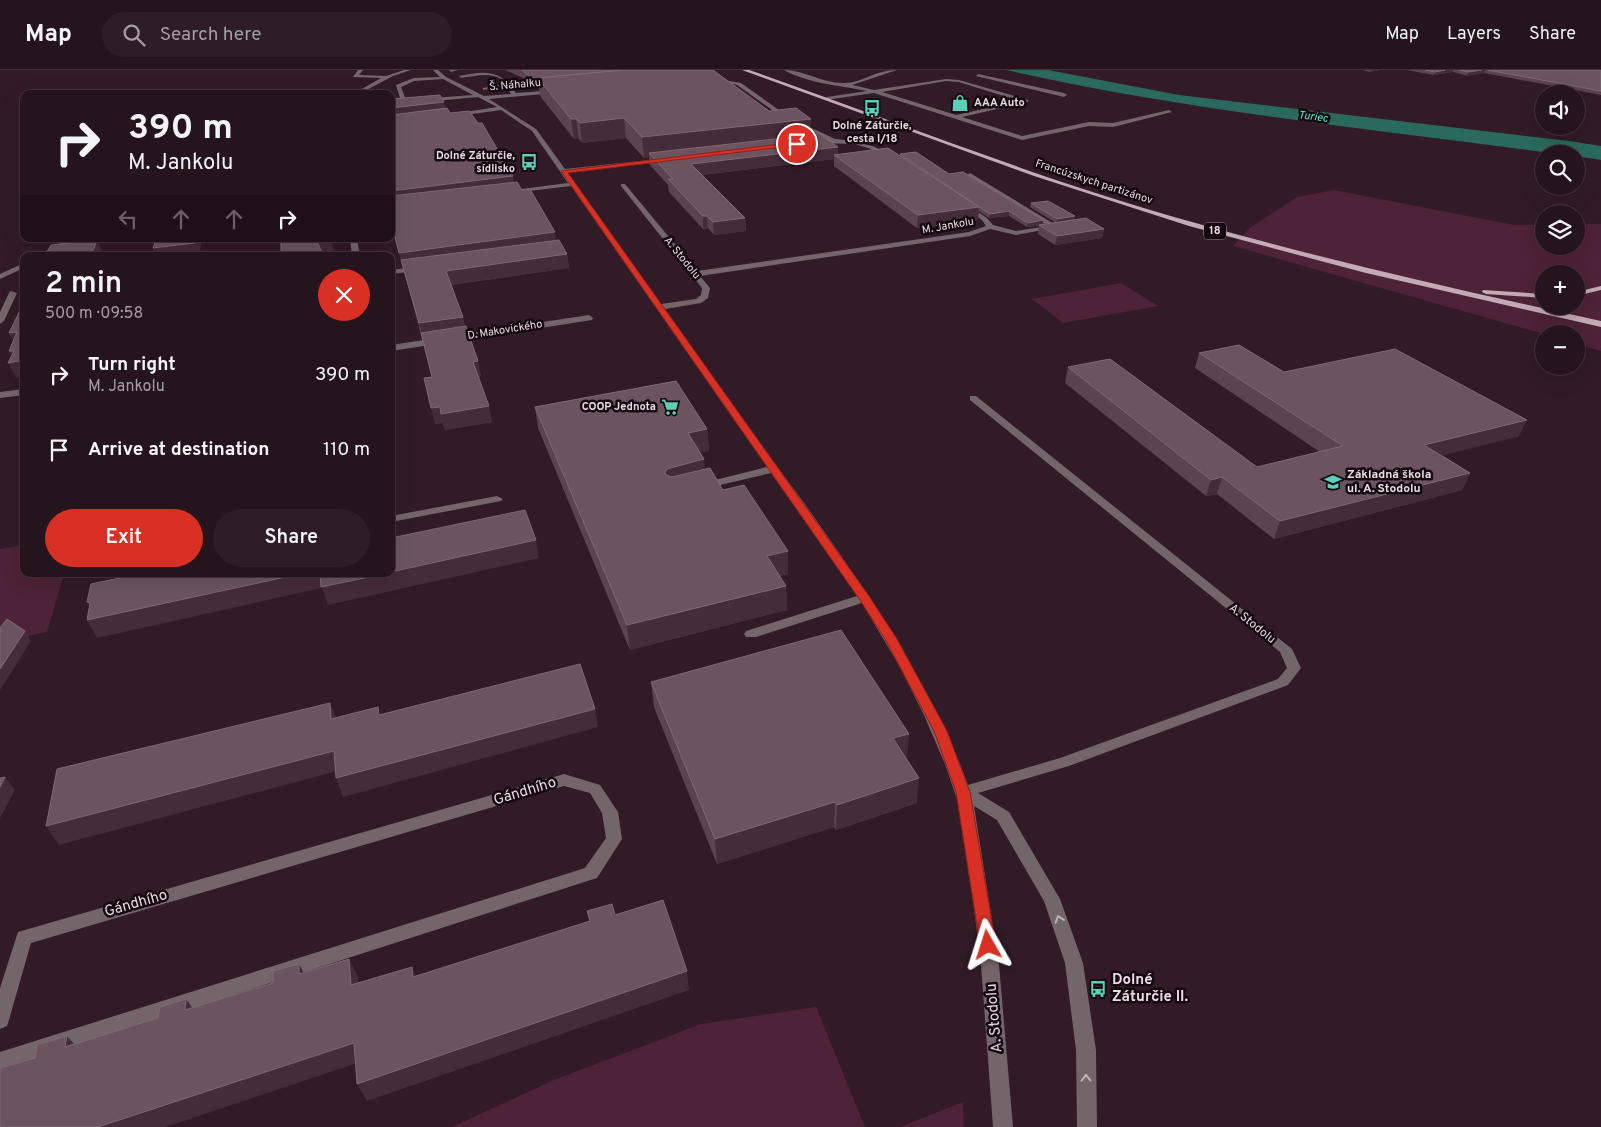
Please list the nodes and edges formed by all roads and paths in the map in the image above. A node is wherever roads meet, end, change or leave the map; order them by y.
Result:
1 (361, 70) edge
2 (409, 70) edge
3 (435, 70) edge
4 (744, 70) edge
5 (786, 70) edge
6 (895, 70) edge
7 (490, 71) edge
8 (978, 75) dead end
9 (386, 77) junction
10 (461, 77) dead end
11 (444, 78) junction
12 (503, 78) junction
13 (495, 79) dead end
14 (703, 79) edge
15 (509, 85) junction
16 (847, 85) junction
17 (1031, 88) junction
18 (485, 89) dead end
19 (362, 90) edge
20 (566, 90) edge
21 (870, 92) junction
22 (1004, 94) junction
23 (514, 95) junction
24 (1064, 95) dead end
25 (479, 97) junction
26 (827, 99) junction
27 (404, 102) junction
28 (395, 103) edge
29 (502, 108) junction
30 (1169, 112) dead end
31 (448, 116) edge
32 (957, 117) junction
33 (833, 140) junction
34 (804, 143) edge
35 (671, 159) edge
36 (898, 162) edge
37 (564, 171) junction
38 (970, 175) edge
39 (574, 184) junction
40 (623, 185) dead end
41 (508, 192) edge
42 (954, 198) edge
43 (990, 227) junction
44 (69, 242) edge
45 (82, 242) edge
46 (65, 244) junction
47 (48, 252) edge
48 (20, 267) edge
49 (431, 267) edge
50 (395, 272) edge
51 (696, 274) junction
52 (0, 277) edge
53 (1601, 288) edge
54 (1444, 289) junction
55 (1585, 292) edge
56 (13, 293) dead end
57 (1535, 295) edge
58 (660, 307) junction
59 (589, 318) dead end
60 (0, 321) edge
61 (1601, 324) edge
62 (395, 347) edge
63 (20, 392) edge
64 (0, 395) edge
65 (973, 398) dead end
66 (773, 469) junction
67 (691, 490) edge
68 (497, 499) dead end
69 (395, 517) edge
70 (865, 598) junction
71 (750, 634) dead end
72 (963, 792) junction
73 (0, 1020) edge
74 (0, 1061) edge
75 (1002, 1127) edge
76 (1087, 1127) edge

1 - 9 street
2 - 9 street
3 - 11 street, A. Stodolu
4 - 26 main road, Francúzskych partizánov / 18
5 - 16 street
6 - 16 street
7 - 10 street
7 - 12 street
8 - 17 street
9 - 19 street
11 - 25 street, A. Stodolu
11 - 27 street
12 - 13 street
12 - 15 street
14 - 33 street
15 - 18 street
15 - 23 street
16 - 21 street
17 - 22 street
17 - 24 street
20 - 23 street, Š. Náhalku
21 - 22 street
21 - 26 street
21 - 32 street
22 - 32 street
23 - 25 street, Š. Náhalku
25 - 27 street, Š. Náhalku
25 - 29 street, A. Stodolu
26 - 54 main road, Francúzskych partizánov / 18
27 - 28 street, Š. Náhalku
29 - 31 street
29 - 37 street, A. Stodolu
30 - 32 street
33 - 34 street
33 - 36 street
35 - 37 street
37 - 39 street, A. Stodolu
38 - 43 street
39 - 41 street
39 - 58 street, A. Stodolu
40 - 51 street, A. Stodolu
42 - 43 street, M. Jankolu
43 - 51 street, M. Jankolu
44 - 46 street
45 - 46 street
46 - 47 street
48 - 52 street
49 - 50 street
51 - 58 street, A. Stodolu
53 - 55 main road
54 - 57 main road
54 - 61 main road, 18
56 - 60 street
58 - 66 street, A. Stodolu
59 - 62 street, D. Makovického
63 - 64 street
65 - 72 street, A. Stodolu
66 - 67 street
66 - 70 street, A. Stodolu
68 - 69 street
70 - 71 street
70 - 72 street, A. Stodolu
72 - 75 street, A. Stodolu
76 -> 72 street
73 - 74 street, Gándhího

